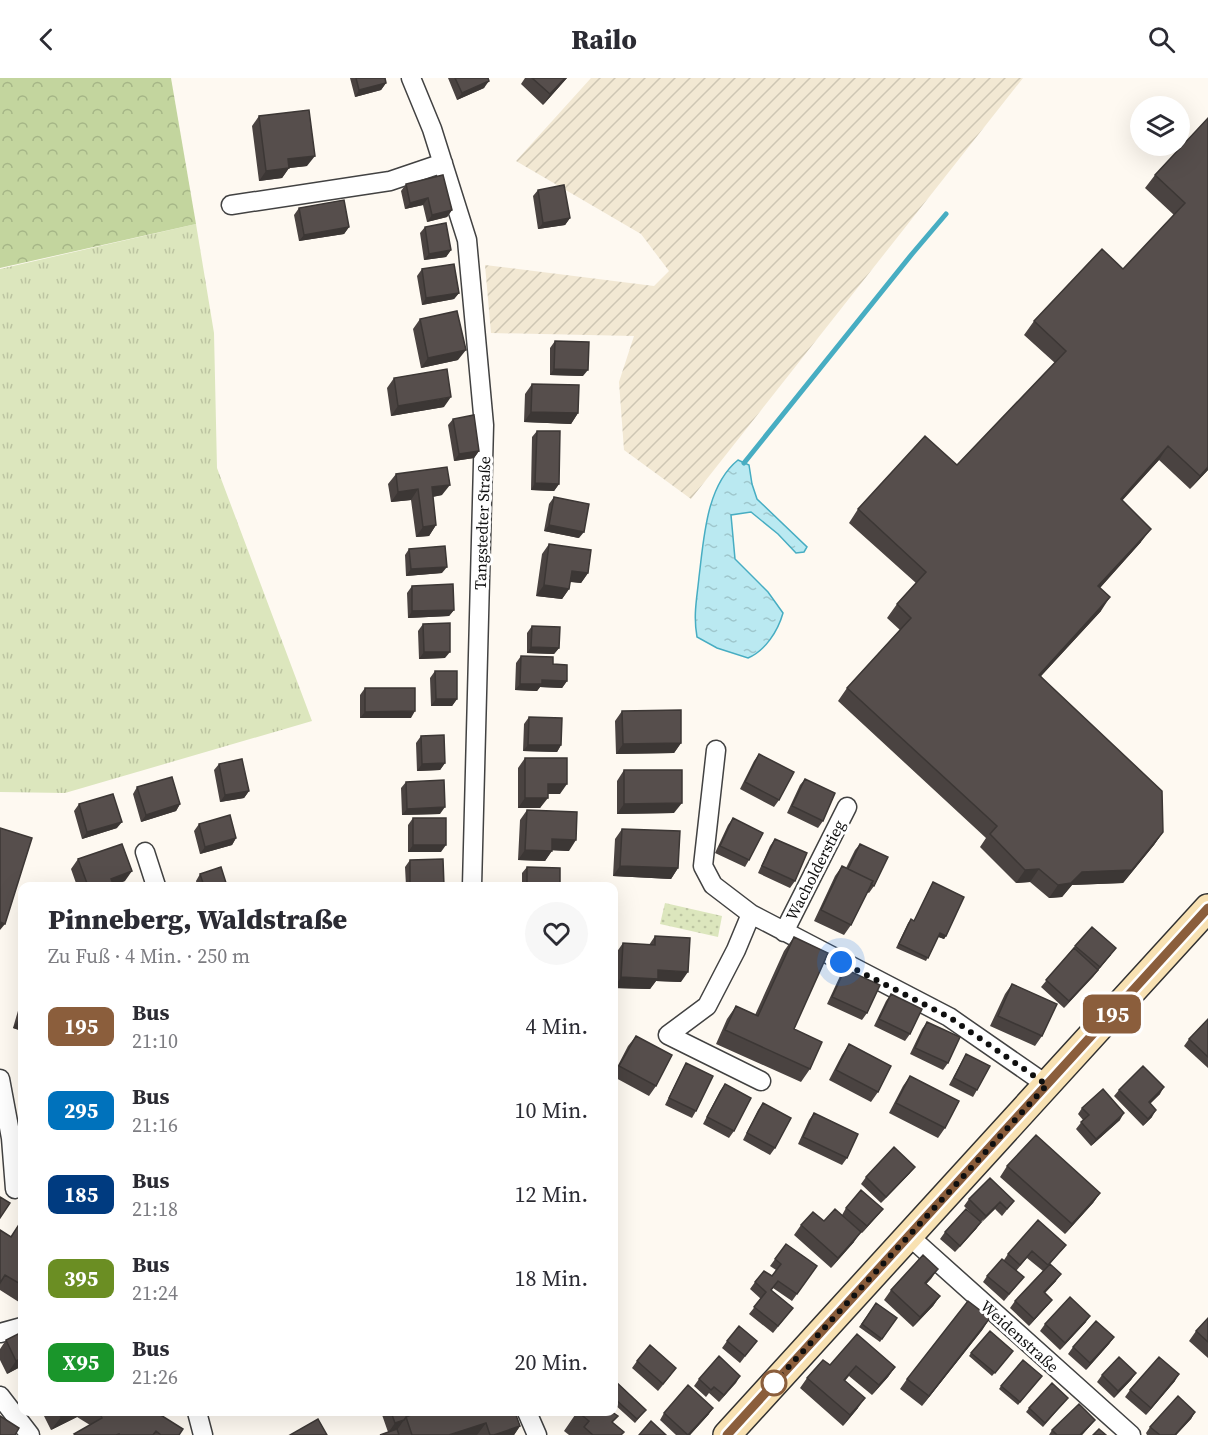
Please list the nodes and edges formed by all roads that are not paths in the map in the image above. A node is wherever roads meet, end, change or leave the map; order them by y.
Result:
1 (411, 78) edge
2 (443, 163) junction
3 (231, 206) dead end
4 (716, 750) dead end
5 (847, 807) dead end
6 (145, 852) dead end
7 (155, 882) edge
8 (472, 882) edge
9 (1208, 908) edge
10 (751, 914) junction
11 (784, 932) junction
12 (0, 1079) edge
13 (761, 1081) dead end
14 (1047, 1085) junction
15 (12, 1190) edge
16 (909, 1236) junction
17 (18, 1328) edge
18 (0, 1333) edge
19 (0, 1396) edge
20 (197, 1416) edge
21 (529, 1416) edge
22 (30, 1435) edge
23 (203, 1435) edge
24 (537, 1435) edge
25 (727, 1435) edge
26 (1131, 1435) edge

1 - 2 street, Tangstedter Straße
2 - 3 street
2 - 8 street, Tangstedter Straße
4 - 10 street, Wacholderstieg
5 - 11 street, Wacholderstieg
6 - 7 street
9 - 14 main road
10 - 11 street, Wacholderstieg
10 - 13 street
11 - 14 street, Wacholderstieg
12 - 15 street
14 - 16 main road
16 - 25 main road
16 - 26 street, Weidenstraße
17 - 18 street
19 - 22 street
20 - 23 street
21 - 24 street

